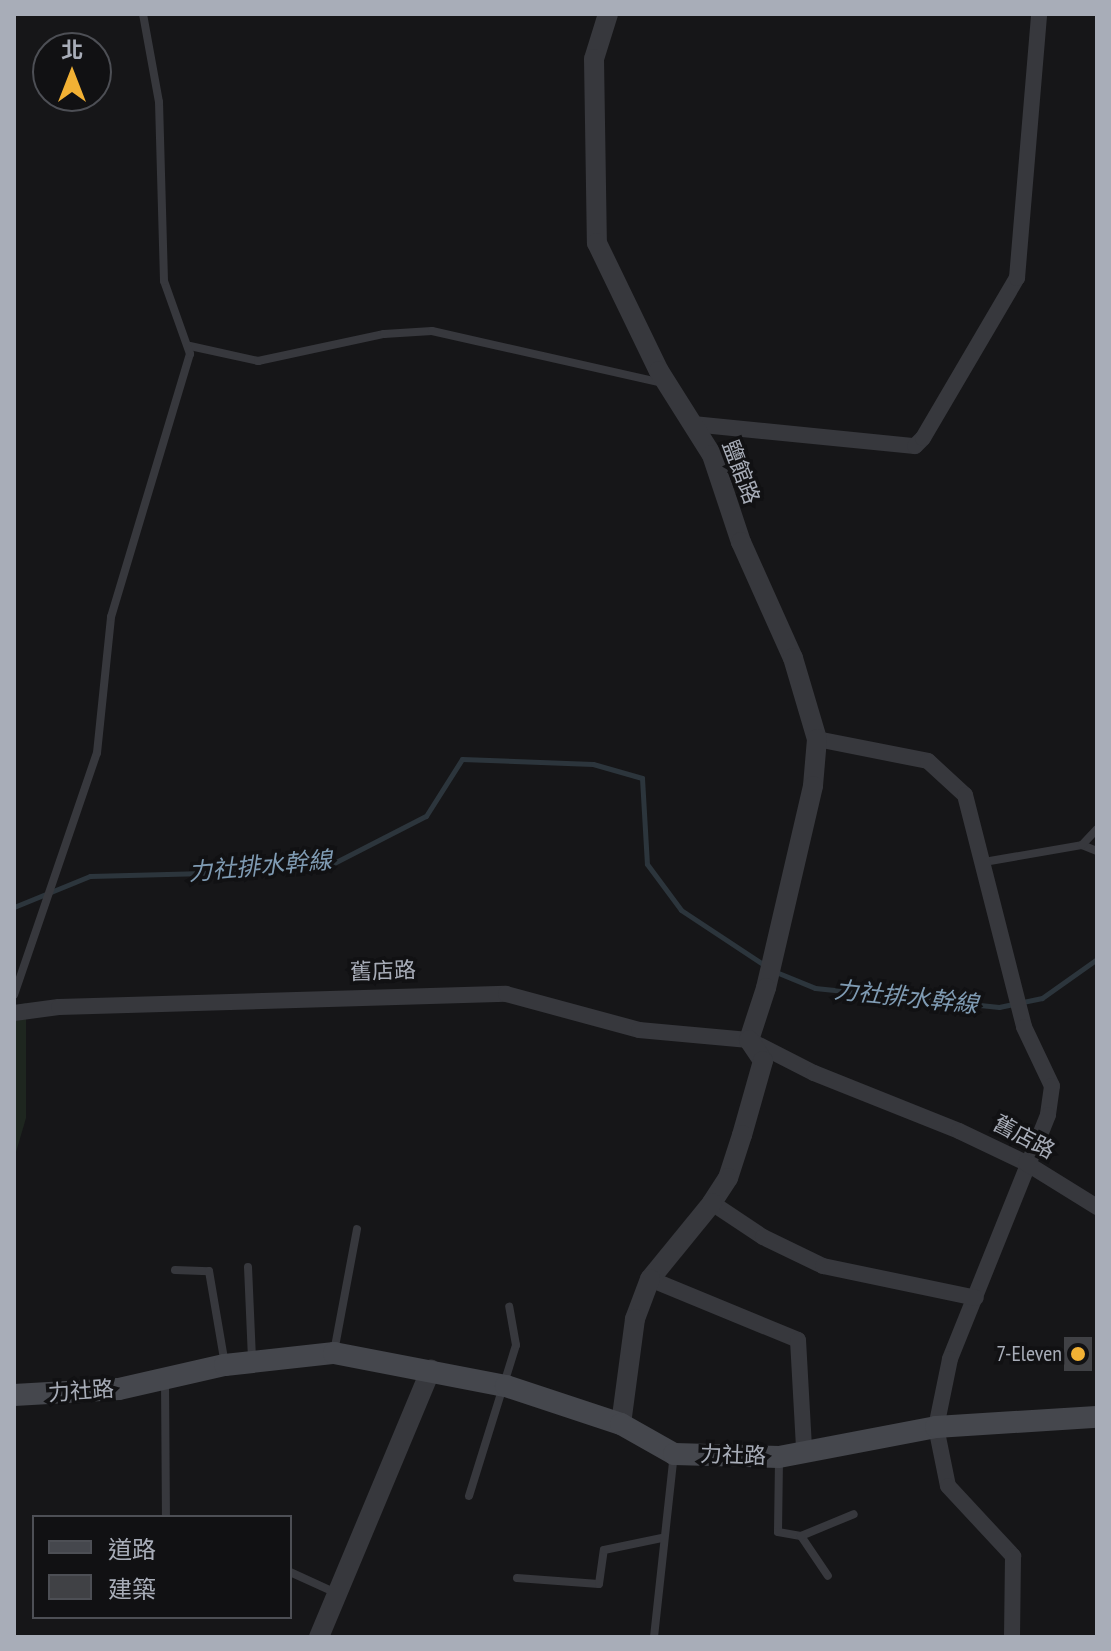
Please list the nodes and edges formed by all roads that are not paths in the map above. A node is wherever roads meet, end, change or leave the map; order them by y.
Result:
1 (143, 14) edge
2 (608, 14) edge
3 (1039, 14) edge
4 (190, 346) junction
5 (668, 384) junction
6 (693, 424) junction
7 (817, 739) junction
8 (1097, 829) edge
9 (1082, 845) junction
10 (1097, 851) edge
11 (984, 862) junction
12 (14, 995) edge
13 (14, 1013) edge
14 (749, 1040) junction
15 (1026, 1163) junction
16 (712, 1203) junction
17 (1097, 1207) edge
18 (357, 1229) dead end
19 (248, 1267) dead end
20 (175, 1270) dead end
21 (650, 1279) junction
22 (976, 1298) junction
23 (509, 1307) dead end
24 (334, 1353) junction
25 (252, 1361) junction
26 (225, 1365) junction
27 (431, 1369) junction
28 (165, 1379) junction
29 (506, 1386) junction
30 (14, 1395) edge
31 (1097, 1417) edge
32 (621, 1424) junction
33 (936, 1427) junction
34 (804, 1449) junction
35 (674, 1454) junction
36 (779, 1457) junction
37 (469, 1496) dead end
38 (854, 1514) dead end
39 (166, 1515) edge
40 (801, 1536) junction
41 (662, 1538) junction
42 (292, 1573) edge
43 (828, 1576) dead end
44 (517, 1578) dead end
45 (336, 1593) junction
46 (319, 1637) edge
47 (654, 1637) edge
48 (1012, 1637) edge

1 - 4 lane
2 - 5 street, 鹽館路
3 - 6 street
4 - 5 lane
4 - 12 lane
5 - 6 street, 鹽館路
6 - 7 street, 鹽館路
7 - 11 street
7 - 14 street, 鹽館路
8 - 9 lane
9 - 10 lane
9 - 11 lane
11 - 15 street
13 - 14 street, 舊店路
14 - 15 street, 舊店路
14 - 16 street
15 - 17 street, 舊店路
15 - 22 street
16 - 21 street
16 - 22 street
18 - 24 lane
19 - 25 lane
20 - 26 lane
21 - 32 street
21 - 34 street
22 - 33 street
23 - 29 lane
24 - 25 main road, 力社路
24 - 27 main road, 力社路
25 - 26 main road, 力社路
26 - 28 main road, 力社路
27 - 29 main road, 力社路
27 - 45 street
28 - 30 main road, 力社路
28 - 39 lane
29 - 32 main road, 力社路
29 - 37 lane
31 - 33 main road, 力社路
32 - 35 main road, 力社路
33 - 34 main road, 力社路
33 - 48 street
34 - 36 main road, 力社路
35 - 36 main road, 力社路
35 - 41 lane
36 - 40 lane
38 - 40 lane
40 - 43 lane
41 - 44 lane
41 - 47 lane
42 - 45 lane
45 - 46 street

